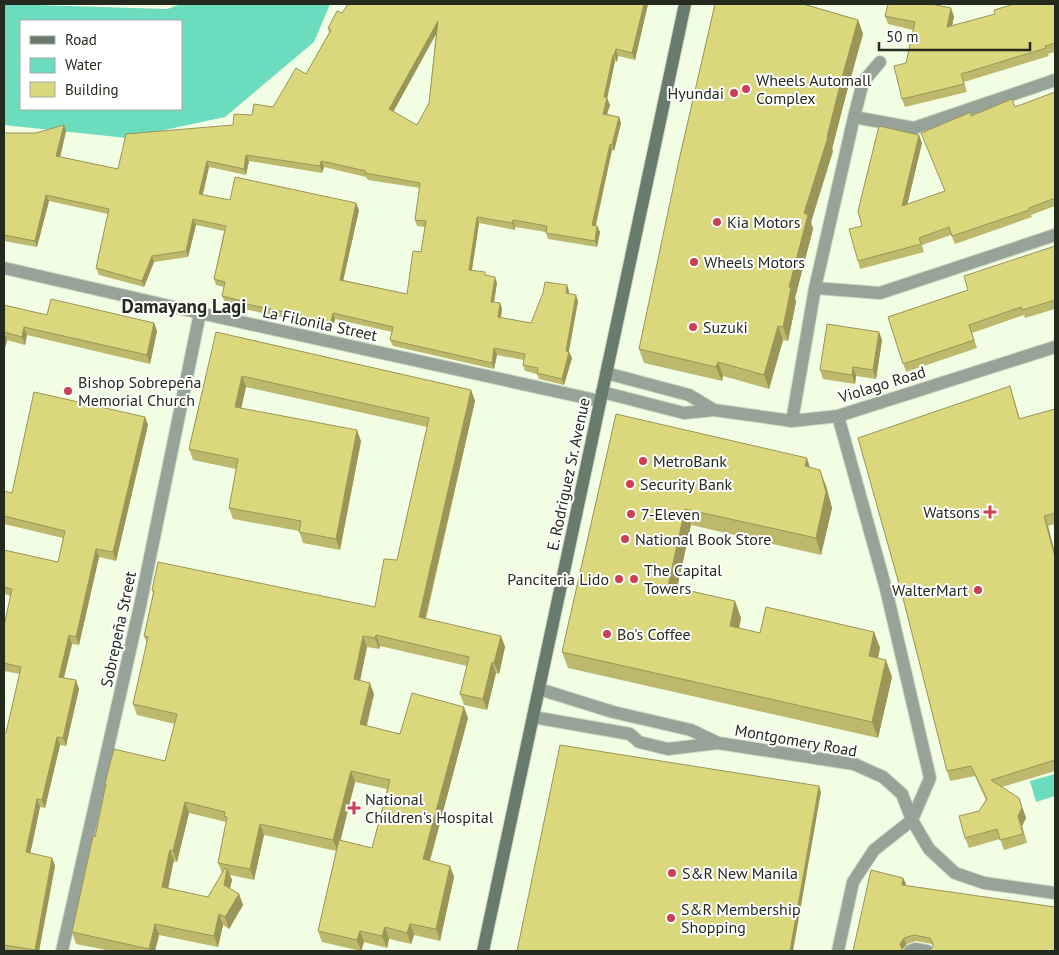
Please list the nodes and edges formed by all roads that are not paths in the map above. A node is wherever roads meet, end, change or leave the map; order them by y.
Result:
1 (685, 4) edge
2 (880, 62) dead end
3 (1055, 80) edge
4 (854, 117) junction
5 (1055, 235) edge
6 (4, 268) edge
7 (815, 288) junction
8 (200, 313) junction
9 (1055, 347) edge
10 (606, 373) junction
11 (601, 397) junction
12 (714, 410) junction
13 (838, 416) junction
14 (792, 421) junction
15 (539, 689) junction
16 (613, 712) junction
17 (533, 717) junction
18 (609, 730) junction
19 (718, 743) junction
20 (912, 820) junction
21 (1055, 893) edge
22 (62, 951) edge
23 (483, 951) edge
24 (838, 951) edge
25 (910, 951) edge
26 (927, 951) edge

1 - 10 main road, E. Rodriguez Sr. Avenue
2 - 4 street
3 - 4 street
4 - 7 street
5 - 7 street
6 - 8 street, La Filonila Street
7 - 14 street
8 - 11 street, La Filonila Street
8 - 22 street, Sobrepeña Street
9 - 13 street, Violago Road
10 - 11 main road, E. Rodriguez Sr. Avenue
10 - 12 street, Violago Road
11 - 12 street, Violago Road
11 - 15 main road, E. Rodriguez Sr. Avenue
12 - 14 street, Violago Road
13 - 14 street, Violago Road
13 - 20 street
15 - 16 street, Montgomery Road
15 - 17 main road, E. Rodriguez Sr. Avenue
16 - 18 street
16 - 19 street, Montgomery Road
17 - 18 street, Montgomery Road
17 - 23 main road, E. Rodriguez Sr. Avenue
18 - 19 street, Montgomery Road
19 - 20 street, Montgomery Road
20 - 21 street, Montgomery Road
20 - 24 street
25 - 26 street

